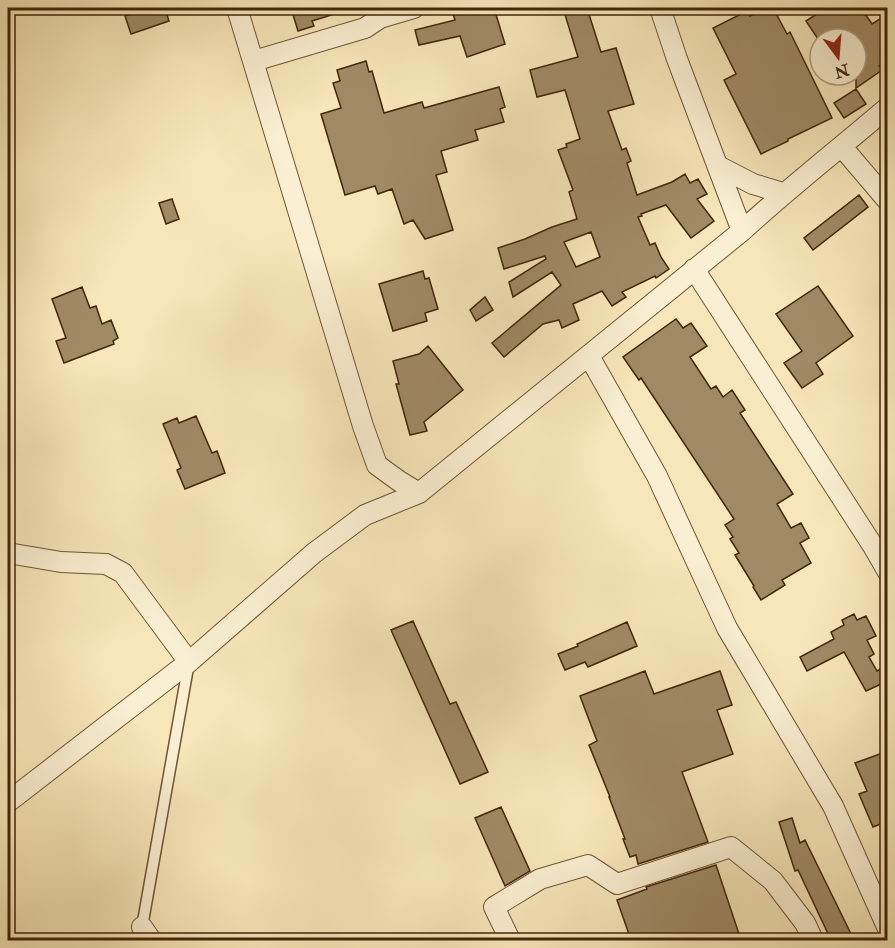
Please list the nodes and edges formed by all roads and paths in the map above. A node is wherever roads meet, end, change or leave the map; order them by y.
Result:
1 (237, 8) edge
2 (414, 8) edge
3 (660, 8) edge
4 (254, 61) junction
5 (888, 107) edge
6 (842, 147) junction
7 (718, 166) junction
8 (783, 194) junction
9 (888, 201) edge
10 (742, 231) junction
11 (694, 269) junction
12 (589, 356) junction
13 (419, 493) junction
14 (8, 553) edge
15 (888, 572) edge
16 (189, 662) junction
17 (8, 802) edge
18 (888, 929) edge
19 (147, 934) edge
20 (510, 940) edge
21 (813, 940) edge

1 - 4 street
2 - 4 street
3 - 7 street
4 - 13 street
5 - 6 street
6 - 8 street
6 - 9 street
7 - 8 street
7 - 10 street
8 - 10 street
10 - 11 street
11 - 12 street
11 - 15 street
12 - 13 street
12 - 18 street
13 - 16 street
14 - 16 street
16 - 17 street
16 - 19 lane
20 - 21 street

